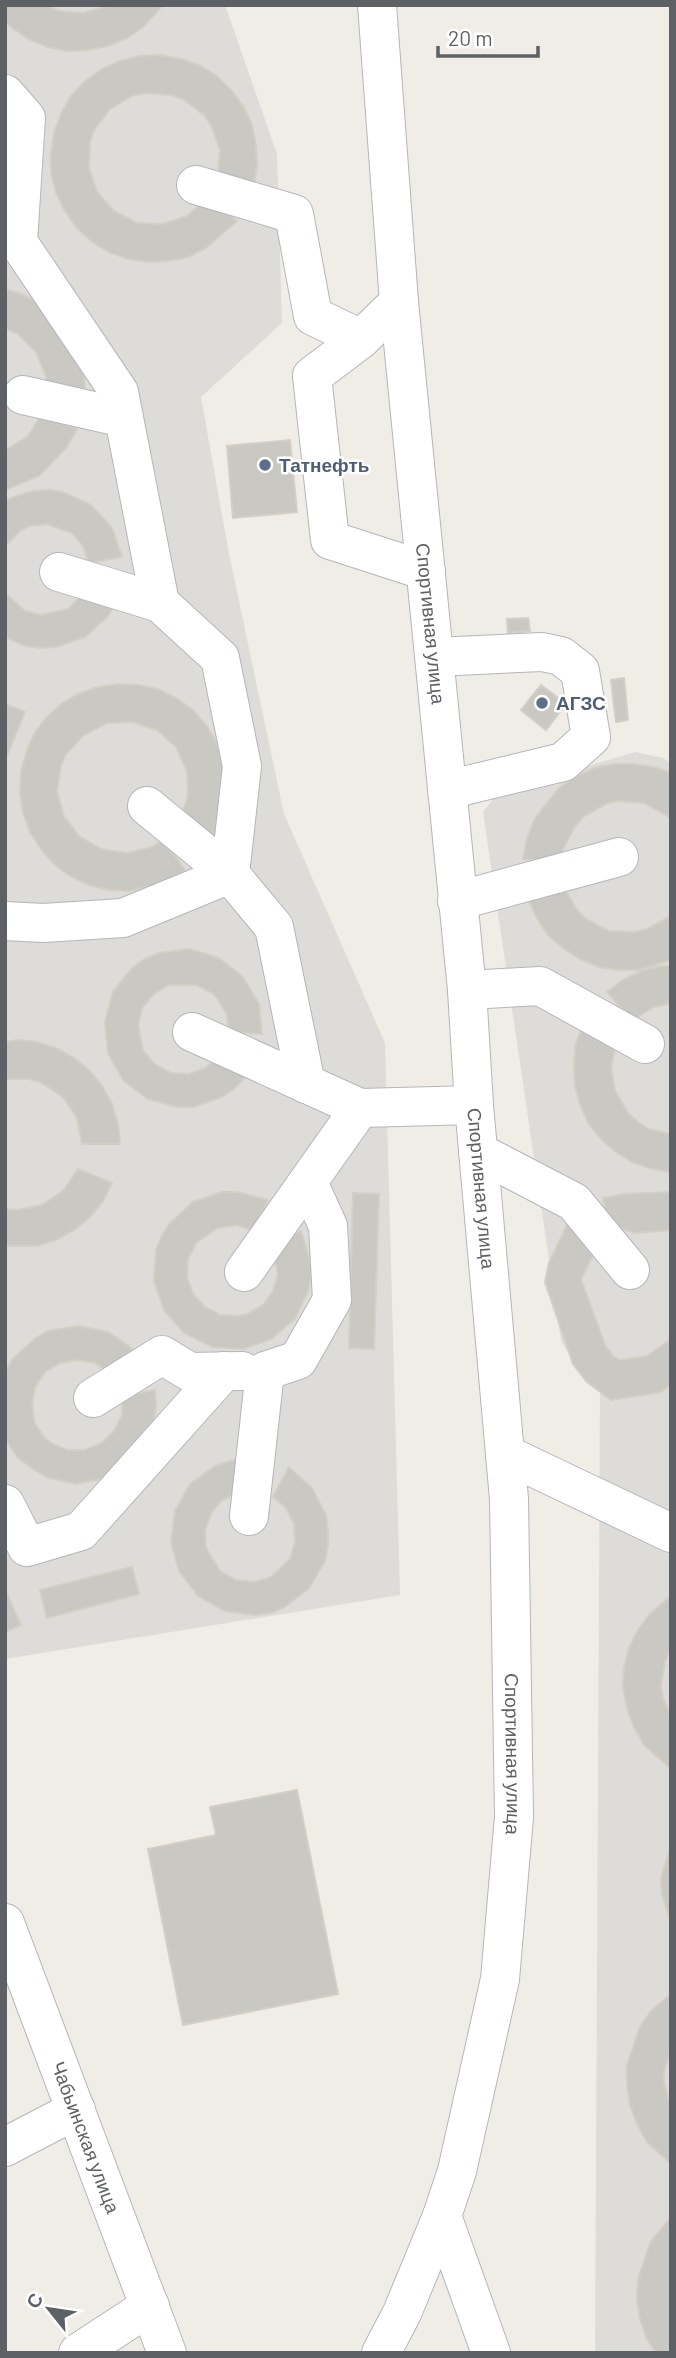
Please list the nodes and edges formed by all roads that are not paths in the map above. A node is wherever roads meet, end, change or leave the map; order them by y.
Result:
1 (377, 5) edge
2 (12, 114) edge
3 (196, 184) dead end
4 (400, 302) junction
5 (361, 339) junction
6 (23, 395) dead end
7 (124, 418) junction
8 (426, 571) junction
9 (59, 572) dead end
10 (160, 603) junction
11 (435, 657) junction
12 (447, 790) junction
13 (147, 806) dead end
14 (620, 857) dead end
15 (230, 874) junction
16 (457, 901) junction
17 (5, 920) edge
18 (467, 990) junction
19 (191, 1032) dead end
20 (645, 1044) dead end
21 (306, 1084) junction
22 (474, 1105) junction
23 (360, 1108) junction
24 (478, 1152) junction
25 (308, 1182) junction
26 (630, 1270) dead end
27 (244, 1272) dead end
28 (224, 1371) junction
29 (265, 1371) junction
30 (93, 1398) dead end
31 (505, 1454) junction
32 (5, 1504) edge
33 (250, 1516) dead end
34 (671, 1533) edge
35 (5, 1923) edge
36 (76, 2110) junction
37 (5, 2147) edge
38 (442, 2216) junction
39 (150, 2306) junction
40 (78, 2353) edge
41 (167, 2353) edge
42 (381, 2353) edge
43 (491, 2353) edge

1 - 4 street, Спортивная улица
2 - 7 street
3 - 5 street
4 - 5 street
4 - 8 street, Спортивная улица
5 - 8 street
6 - 7 street
7 - 10 street
8 - 11 street, Спортивная улица
9 - 10 street
10 - 15 street
11 - 12 street, Спортивная улица
11 - 12 street
12 - 16 street, Спортивная улица
13 - 15 street
14 - 16 street
15 - 17 street
15 - 21 street
16 - 18 street, Спортивная улица
18 - 20 street
18 - 22 street, Спортивная улица
19 - 21 street
21 - 23 street
22 - 23 street
22 - 24 street, Спортивная улица
23 - 25 street
24 - 26 street
24 - 31 street, Спортивная улица
25 - 27 street
25 - 29 street
28 - 29 street
28 - 30 street
28 - 32 street
29 - 33 street
31 - 34 street
31 - 38 street, Спортивная улица
35 - 36 street, Чабьинская улица
36 - 37 street
36 - 39 street, Чабьинская улица
38 - 42 street, Спортивная улица
38 - 43 street
39 - 40 street
39 - 41 street, Чабьинская улица

